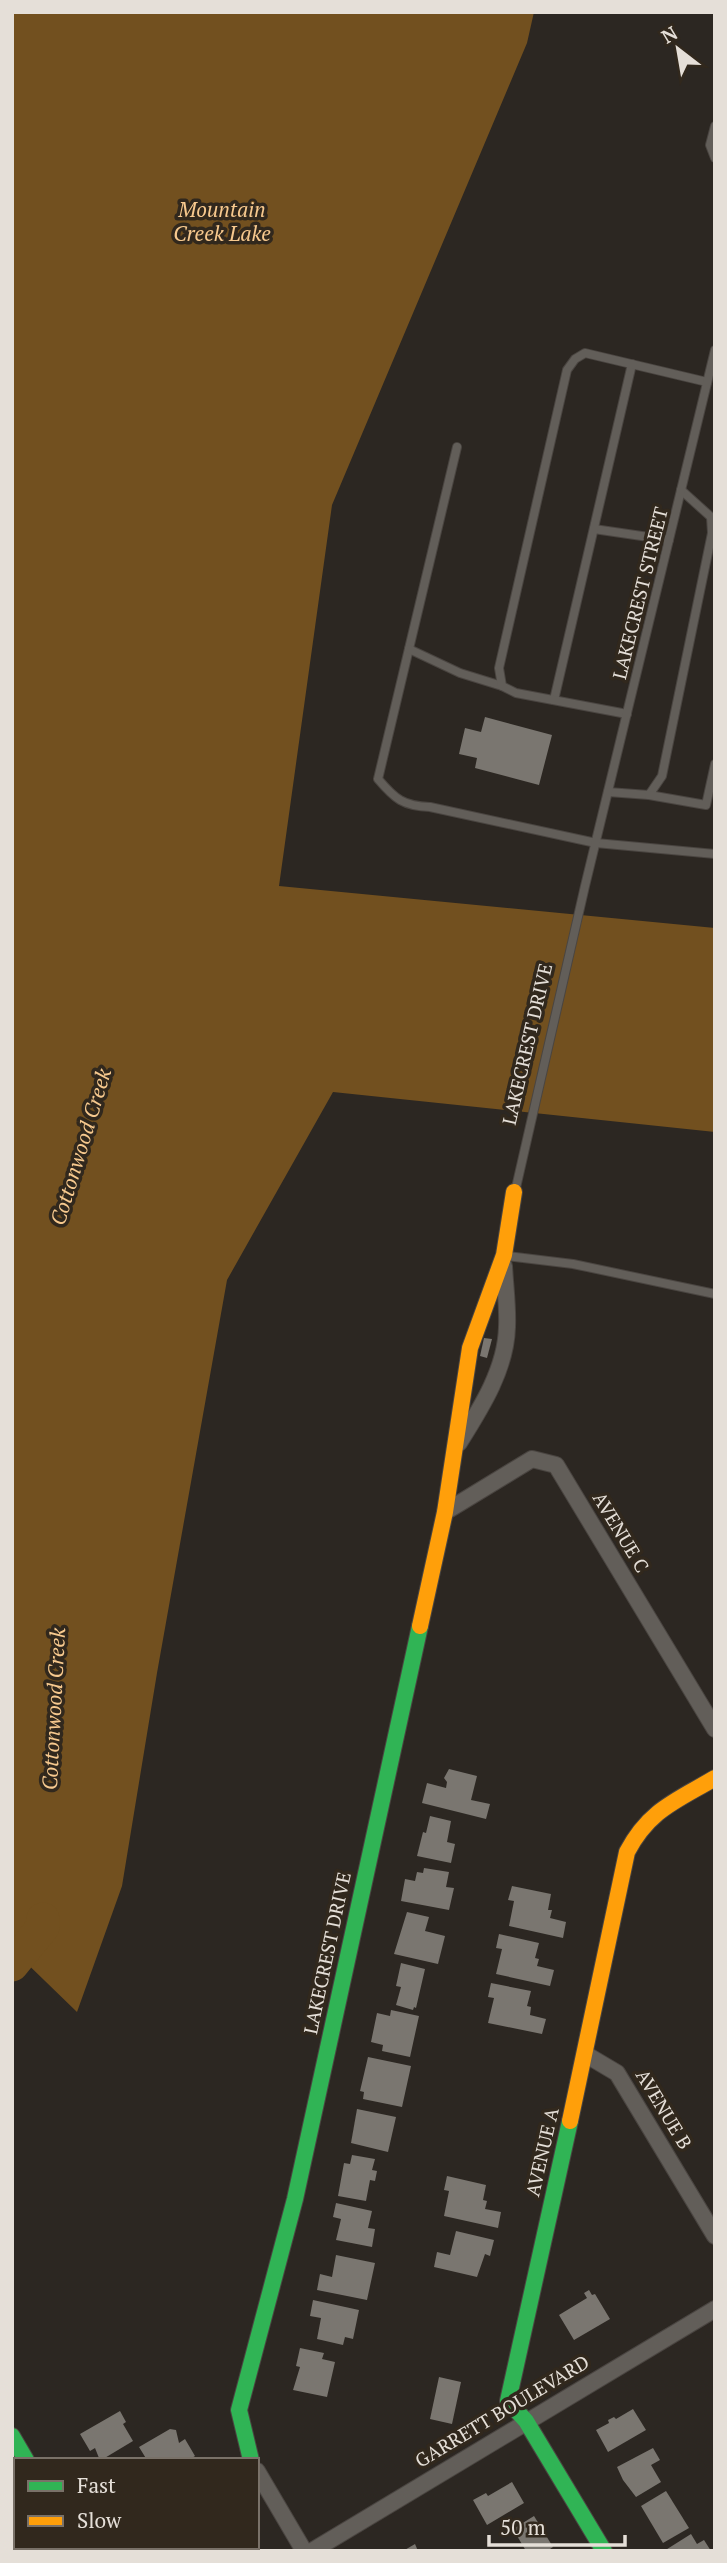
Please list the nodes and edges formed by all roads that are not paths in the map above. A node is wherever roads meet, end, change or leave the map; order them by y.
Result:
1 (715, 126) edge
2 (715, 158) edge
3 (715, 350) edge
4 (632, 364) junction
5 (707, 382) junction
6 (457, 447) dead end
7 (681, 490) junction
8 (713, 518) edge
9 (594, 529) junction
10 (669, 540) junction
11 (409, 649) junction
12 (502, 686) junction
13 (554, 700) junction
14 (627, 714) junction
15 (715, 764) edge
16 (608, 792) junction
17 (649, 795) junction
18 (596, 843) junction
19 (715, 854) edge
20 (514, 1192) joint
21 (504, 1255) junction
22 (715, 1294) edge
23 (454, 1451) junction
24 (445, 1512) junction
25 (715, 1729) edge
26 (715, 1779) edge
27 (585, 2054) junction
28 (715, 2236) edge
29 (715, 2309) edge
30 (526, 2421) junction
31 (12, 2436) edge
32 (25, 2458) edge
33 (251, 2458) edge
34 (259, 2474) edge
35 (304, 2551) edge
36 (312, 2551) edge
37 (604, 2551) edge

1 - 2 lane
3 - 5 lane, LAKECREST STREET
4 - 5 lane
4 - 9 lane
4 - 12 lane
5 - 7 lane, LAKECREST STREET
6 - 11 lane
7 - 8 lane
7 - 10 lane, LAKECREST STREET
8 - 17 lane
9 - 10 lane
9 - 13 lane
10 - 14 lane, LAKECREST STREET
11 - 12 lane
11 - 18 lane
12 - 13 lane
13 - 14 lane
14 - 16 lane, LAKECREST STREET
15 - 17 lane
16 - 17 lane
16 - 18 lane, LAKECREST STREET
18 - 19 lane
18 - 20 lane, LAKECREST DRIVE
20 - 21 street, LAKECREST DRIVE
21 - 22 lane
21 - 23 street, LAKECREST DRIVE
21 - 23 street, LAKECREST DRIVE
23 - 24 street, LAKECREST DRIVE
24 - 25 street, AVENUE C
24 - 33 street, LAKECREST DRIVE
26 - 27 street, AVENUE A
27 - 28 street, AVENUE B
27 - 30 street, AVENUE A
29 - 30 street, GARRETT BOULEVARD
30 - 36 street, GARRETT BOULEVARD
30 - 37 street, AVENUE A
31 - 32 street
34 - 35 street

